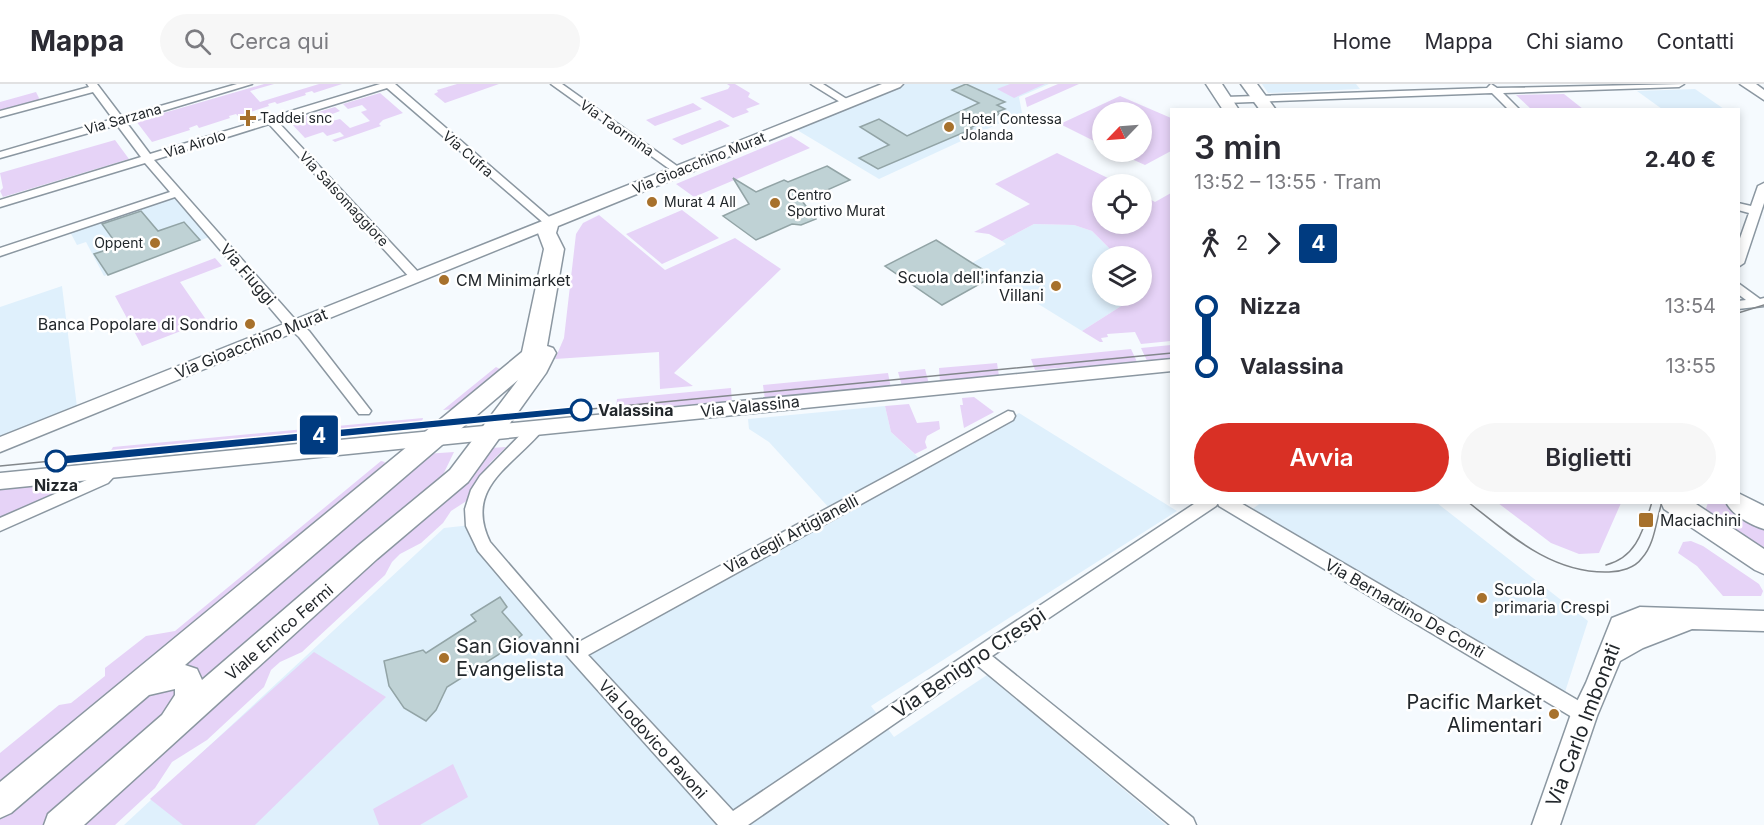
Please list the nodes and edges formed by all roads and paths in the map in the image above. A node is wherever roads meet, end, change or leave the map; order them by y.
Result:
1 (247, 84) edge
2 (389, 84) edge
3 (556, 84) edge
4 (816, 84) edge
5 (895, 84) edge
6 (1214, 84) edge
7 (1249, 84) edge
8 (1367, 84) edge
9 (1679, 84) edge
10 (1747, 84) edge
11 (94, 86) edge
12 (1491, 87) edge
13 (825, 90) junction
14 (1376, 94) junction
15 (1764, 96) edge
16 (848, 103) junction
17 (1264, 104) edge
18 (1228, 105) edge
19 (1513, 108) edge
20 (823, 113) junction
21 (0, 114) edge
22 (120, 120) junction
23 (271, 120) junction
24 (0, 155) edge
25 (148, 159) junction
26 (679, 171) junction
27 (1764, 186) edge
28 (177, 193) junction
29 (0, 204) edge
30 (1740, 206) edge
31 (1758, 209) edge
32 (550, 223) junction
33 (502, 242) junction
34 (554, 249) junction
35 (0, 252) edge
36 (1740, 258) edge
37 (416, 277) junction
38 (1740, 288) edge
39 (1761, 302) edge
40 (1740, 305) edge
41 (1740, 309) edge
42 (295, 326) junction
43 (1170, 365) edge
44 (363, 411) dead end
45 (1008, 416) dead end
46 (537, 427) junction
47 (489, 432) junction
48 (436, 437) junction
49 (372, 443) junction
50 (0, 445) edge
51 (113, 469) junction
52 (389, 474) junction
53 (0, 481) edge
54 (1740, 503) edge
55 (1207, 504) edge
56 (1228, 504) edge
57 (1676, 504) edge
58 (1764, 519) edge
59 (0, 525) edge
60 (1764, 563) edge
61 (1691, 620) junction
62 (1761, 620) edge
63 (575, 652) junction
64 (1610, 654) junction
65 (979, 656) junction
66 (139, 685) junction
67 (1584, 714) junction
68 (167, 730) junction
69 (0, 802) edge
70 (730, 824) edge
71 (60, 825) edge
72 (1186, 825) edge
73 (1546, 825) edge

1 - 22 street, Via Sarzana
2 - 23 street, Via Airolo
2 - 32 street, Via Cufra
3 - 26 street, Via Taormina
4 - 13 street
5 - 16 main road, Via Gioacchino Murat
6 - 18 main road
7 - 17 main road
8 - 14 street
9 - 12 street
10 - 15 main road
11 - 21 street, Via Fiuggi
11 - 22 street, Via Fiuggi
12 - 14 street
12 - 19 street
13 - 16 street
13 - 20 street
14 - 17 street
16 - 20 main road, Via Gioacchino Murat
17 - 18 street
20 - 26 main road, Via Gioacchino Murat
22 - 24 street, Via Sarzana
22 - 25 street, Via Fiuggi
23 - 25 street, Via Airolo
23 - 37 street, Via Salsomaggiore
25 - 28 street, Via Fiuggi
25 - 29 street, Via Airolo
26 - 32 main road, Via Gioacchino Murat
27 - 31 street
28 - 35 street
28 - 42 street, Via Fiuggi
30 - 31 street
31 - 36 street
32 - 33 main road, Via Gioacchino Murat
32 - 34 main road
32 - 47 main road, Viale Enrico Fermi
33 - 34 main road, Via Gioacchino Murat
33 - 37 main road, Via Gioacchino Murat
34 - 48 main road
37 - 42 main road, Via Gioacchino Murat
38 - 39 street
39 - 40 street
39 - 41 street
42 - 44 street, Via Fiuggi
42 - 50 main road, Via Gioacchino Murat
43 - 46 main road, Via Valassina
45 - 63 street, Via degli Artigianelli
46 - 47 main road, Via Valassina
46 - 63 street, Via Lodovico Pavoni
47 - 48 main road, Via Valassina
47 - 68 main road, Viale Enrico Fermi
48 - 49 main road, Via Valassina
48 - 52 main road
49 - 51 main road, Via Valassina
49 - 52 main road
51 - 53 main road, Via Valassina
51 - 59 street
52 - 66 main road
54 - 58 main road
55 - 65 street, Via Benigno Crespi
56 - 67 street, Via Bernardino De Conti
57 - 60 main road
61 - 62 main road
61 - 64 main road
61 - 64 main road, Via Carlo Imbonati
63 - 70 street, Via Lodovico Pavoni
64 - 67 main road, Via Carlo Imbonati
65 - 70 street, Via Benigno Crespi
65 - 72 street
66 - 68 main road
66 - 69 main road
67 - 73 main road, Via Carlo Imbonati
68 - 71 main road, Viale Enrico Fermi

